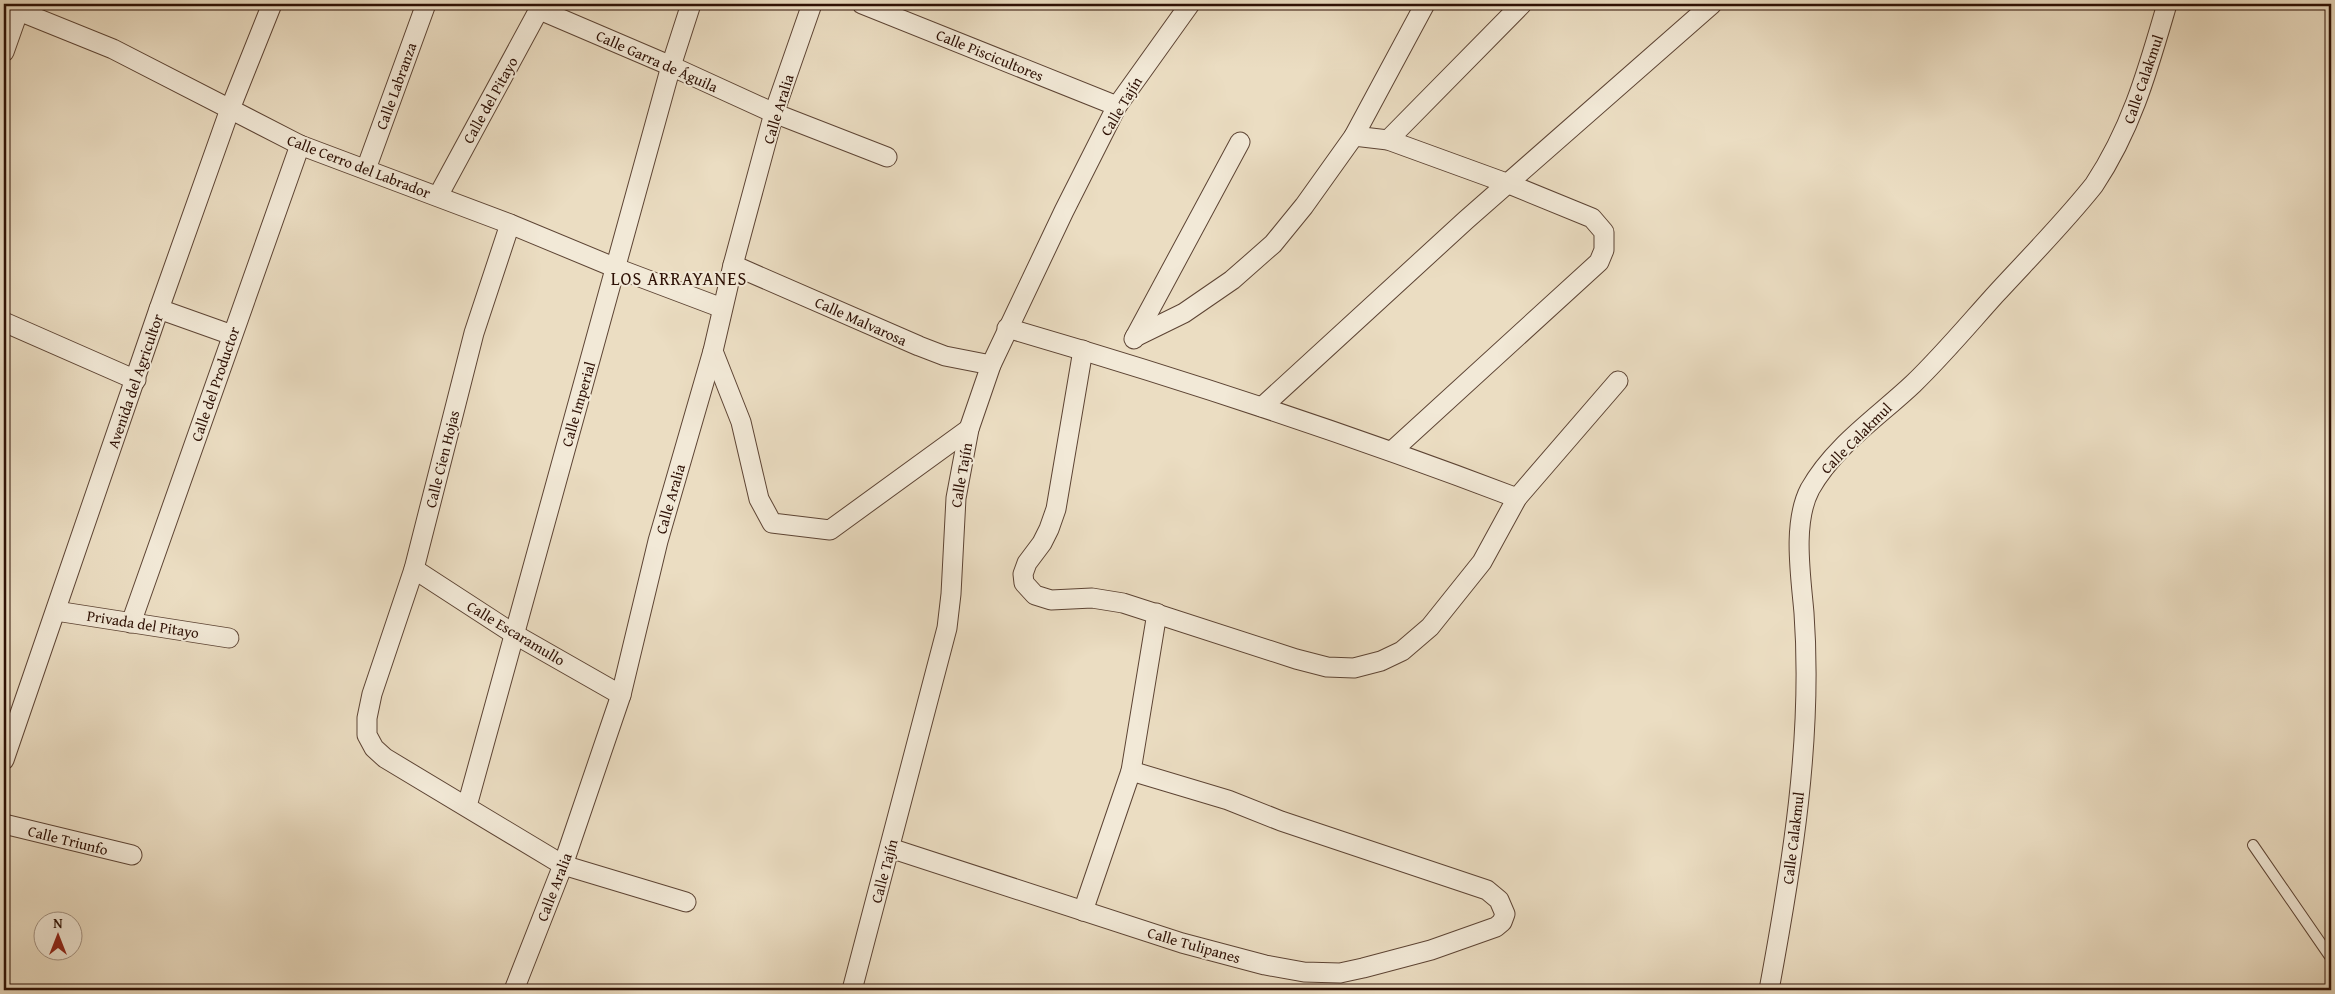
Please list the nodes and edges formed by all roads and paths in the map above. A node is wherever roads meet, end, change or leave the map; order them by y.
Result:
1 (272, 4) edge
2 (426, 4) edge
3 (691, 4) edge
4 (812, 4) edge
5 (862, 4) edge
6 (1190, 4) edge
7 (1426, 4) edge
8 (1522, 4) edge
9 (1712, 4) edge
10 (2167, 4) edge
11 (15, 7) edge
12 (541, 7) edge
13 (4, 52) edge
14 (671, 66) junction
15 (1118, 106) junction
16 (230, 110) junction
17 (774, 113) junction
18 (1354, 136) junction
19 (1388, 140) junction
20 (1240, 142) dead end
21 (300, 145) junction
22 (887, 157) dead end
23 (366, 169) junction
24 (1509, 184) junction
25 (438, 196) junction
26 (510, 224) junction
27 (733, 265) junction
28 (616, 268) junction
29 (722, 308) junction
30 (159, 309) junction
31 (4, 322) edge
32 (1007, 328) junction
33 (232, 335) junction
34 (1135, 337) junction
35 (1082, 350) junction
36 (713, 351) junction
37 (1120, 362) junction
38 (991, 365) junction
39 (136, 380) junction
40 (1618, 382) dead end
41 (1262, 407) junction
42 (969, 429) junction
43 (1392, 451) junction
44 (1517, 498) junction
45 (414, 569) junction
46 (56, 611) junction
47 (1157, 613) junction
48 (132, 623) junction
49 (514, 634) junction
50 (229, 638) dead end
51 (621, 695) junction
52 (4, 760) edge
53 (1131, 771) junction
54 (467, 806) junction
55 (4, 824) edge
56 (2253, 845) dead end
57 (890, 848) junction
58 (132, 855) dead end
59 (563, 865) junction
60 (686, 902) dead end
61 (1082, 911) junction
62 (2331, 958) edge
63 (514, 990) edge
64 (852, 990) edge
65 (1769, 990) edge

1 - 16 street, Avenida del Agricultor
2 - 23 street, Calle Labranza
3 - 14 street, Calle Imperial
4 - 17 street, Calle Aralia
5 - 15 street, Calle Piscicultores
6 - 15 street, Calle Tajín
7 - 18 street
8 - 19 street
9 - 24 street
10 - 65 street, Calle Calakmul
11 - 13 street
11 - 16 street, Calle Cerro del Labrador
12 - 14 street, Calle Garra de Águila
12 - 25 street, Calle del Pitayo
14 - 17 street, Calle Garra de Águila
14 - 28 street, Calle Imperial
15 - 32 street, Calle Tajín
16 - 21 street, Calle Cerro del Labrador
16 - 30 street, Avenida del Agricultor
17 - 22 street, Calle Garra de Águila
17 - 27 street, Calle Aralia
18 - 19 street
18 - 34 street
19 - 24 street
20 - 34 street
21 - 23 street, Calle Cerro del Labrador
21 - 33 street, Calle del Productor
23 - 25 street, Calle Cerro del Labrador
24 - 41 street
24 - 43 street
25 - 26 street, Calle Cerro del Labrador
26 - 28 street, Calle Cerro del Labrador
26 - 45 street, Calle Cien Hojas
27 - 29 street, Calle Aralia
27 - 38 street, Calle Malvarosa
28 - 29 street, Calle Cerro del Labrador
28 - 49 street, Calle Imperial
29 - 36 street, Calle Aralia
30 - 33 street
30 - 39 street, Avenida del Agricultor
31 - 39 street
32 - 35 street
32 - 38 street, Calle Tajín
33 - 48 street, Calle del Productor
34 - 37 street
35 - 37 street
35 - 47 street
36 - 42 street
36 - 51 street, Calle Aralia
37 - 41 street
38 - 42 street, Calle Tajín
39 - 46 street, Avenida del Agricultor
40 - 44 street
41 - 43 street
42 - 57 street, Calle Tajín
43 - 44 street
44 - 47 street
45 - 49 street, Calle Escaramullo
45 - 54 street, Calle Cien Hojas
46 - 48 street, Privada del Pitayo
46 - 52 street, Avenida del Agricultor
47 - 53 street
48 - 50 street, Privada del Pitayo
49 - 51 street, Calle Escaramullo
49 - 54 street, Calle Imperial
51 - 59 street, Calle Aralia
53 - 61 street
53 - 61 street, Calle Tulipanes
54 - 59 street, Calle Cien Hojas
55 - 58 street, Calle Triunfo
56 - 62 lane
57 - 61 street, Calle Tulipanes
57 - 64 street, Calle Tajín
59 - 60 street, Calle Cien Hojas
59 - 63 street, Calle Aralia

